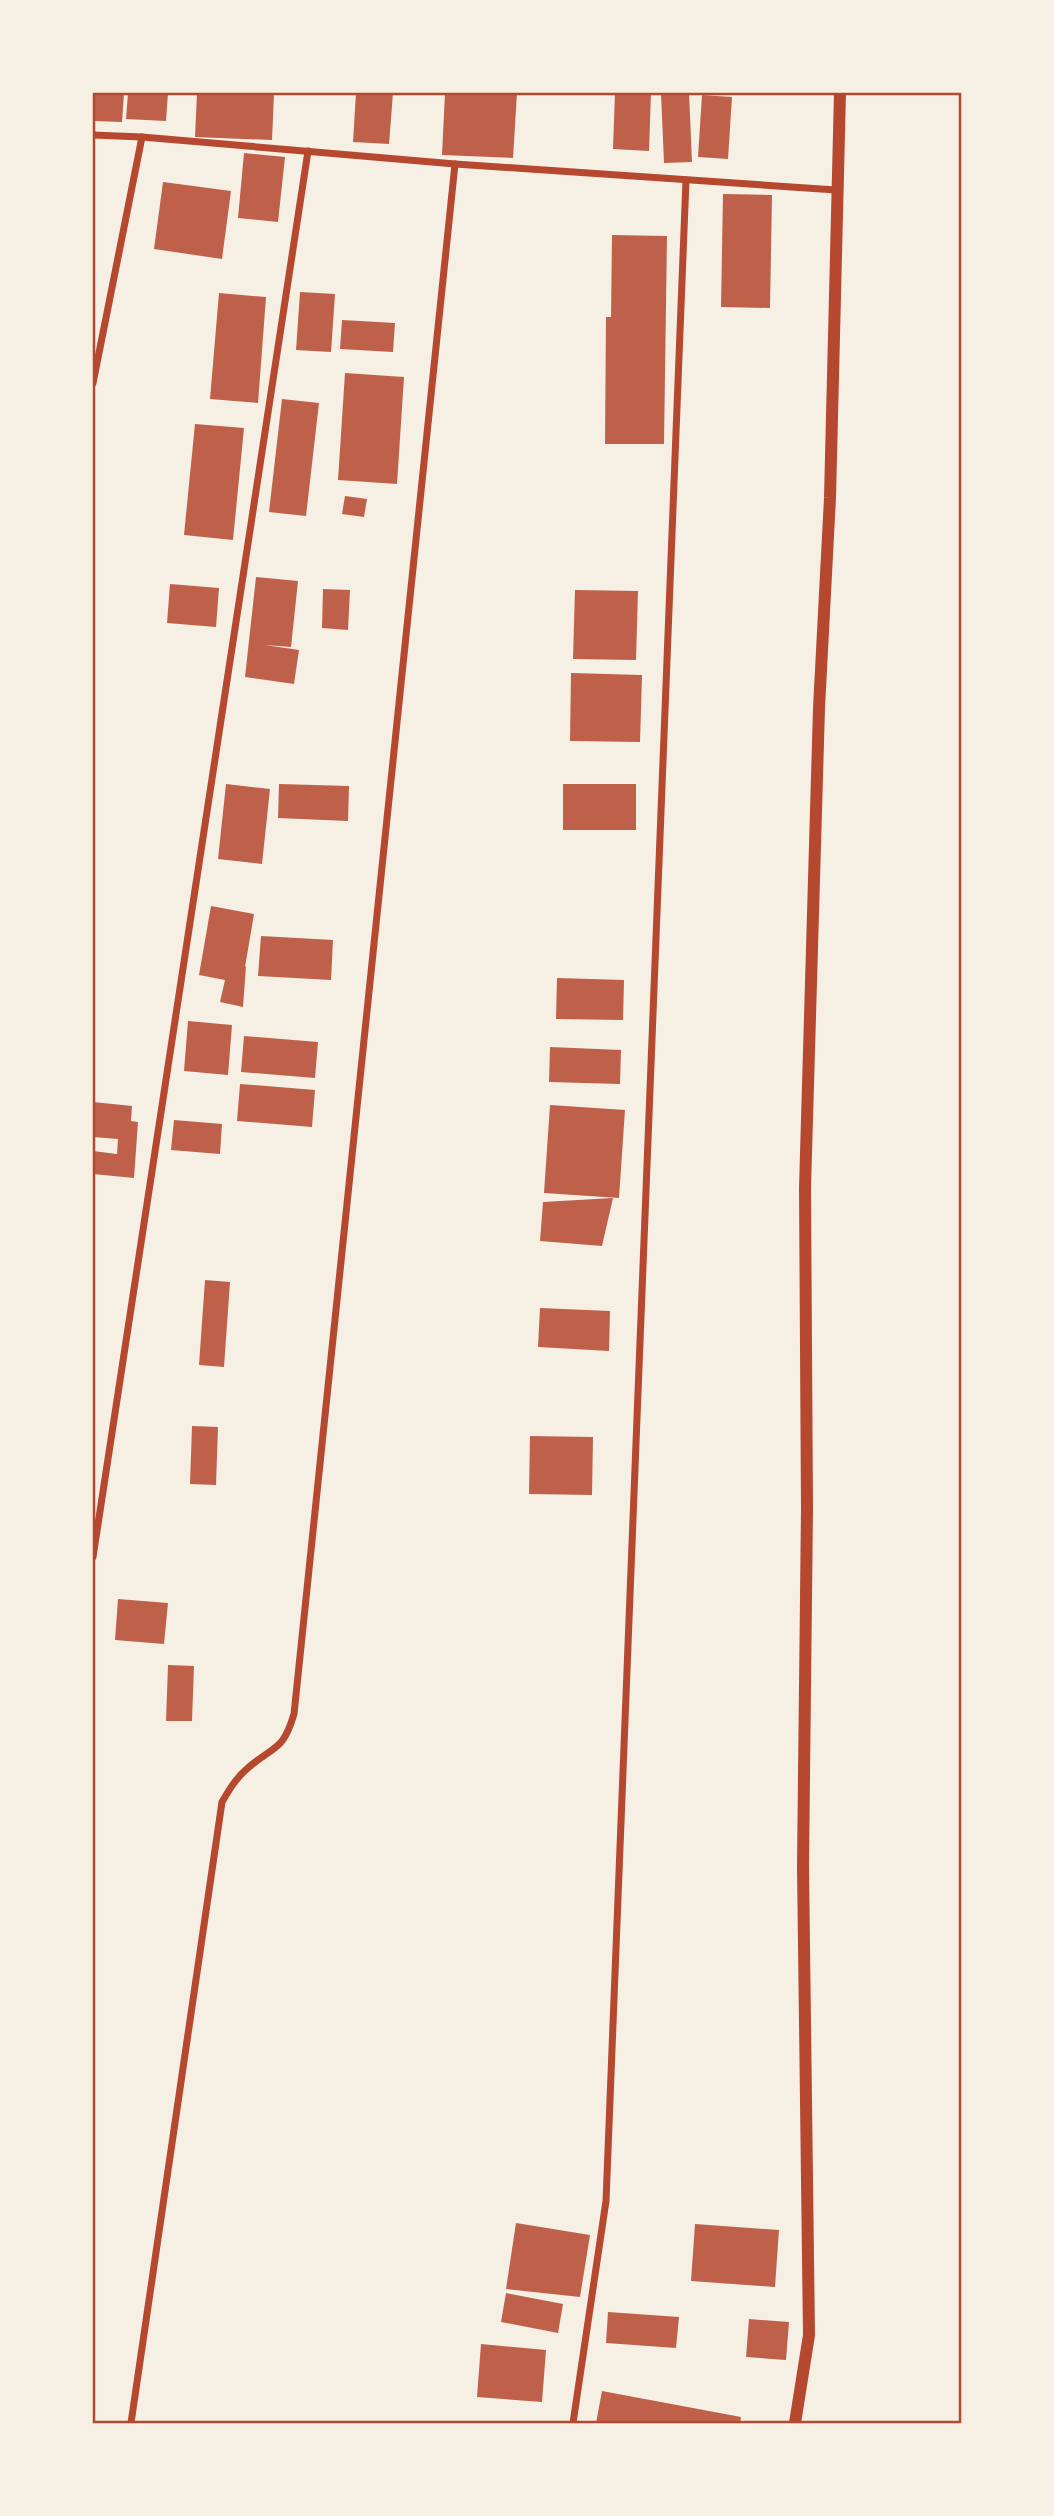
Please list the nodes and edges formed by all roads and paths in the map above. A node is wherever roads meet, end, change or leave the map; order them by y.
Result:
1 (840, 93) edge
2 (93, 135) edge
3 (142, 137) junction
4 (308, 151) junction
5 (455, 164) junction
6 (686, 180) junction
7 (836, 190) junction
8 (93, 383) edge
9 (93, 1557) edge
10 (131, 2423) edge
11 (573, 2423) edge
12 (795, 2423) edge

1 - 7 street
2 - 3 street
3 - 4 street
3 - 8 street
4 - 5 street
4 - 9 street
5 - 6 street
5 - 10 street
6 - 7 street
6 - 11 street
7 - 12 street

